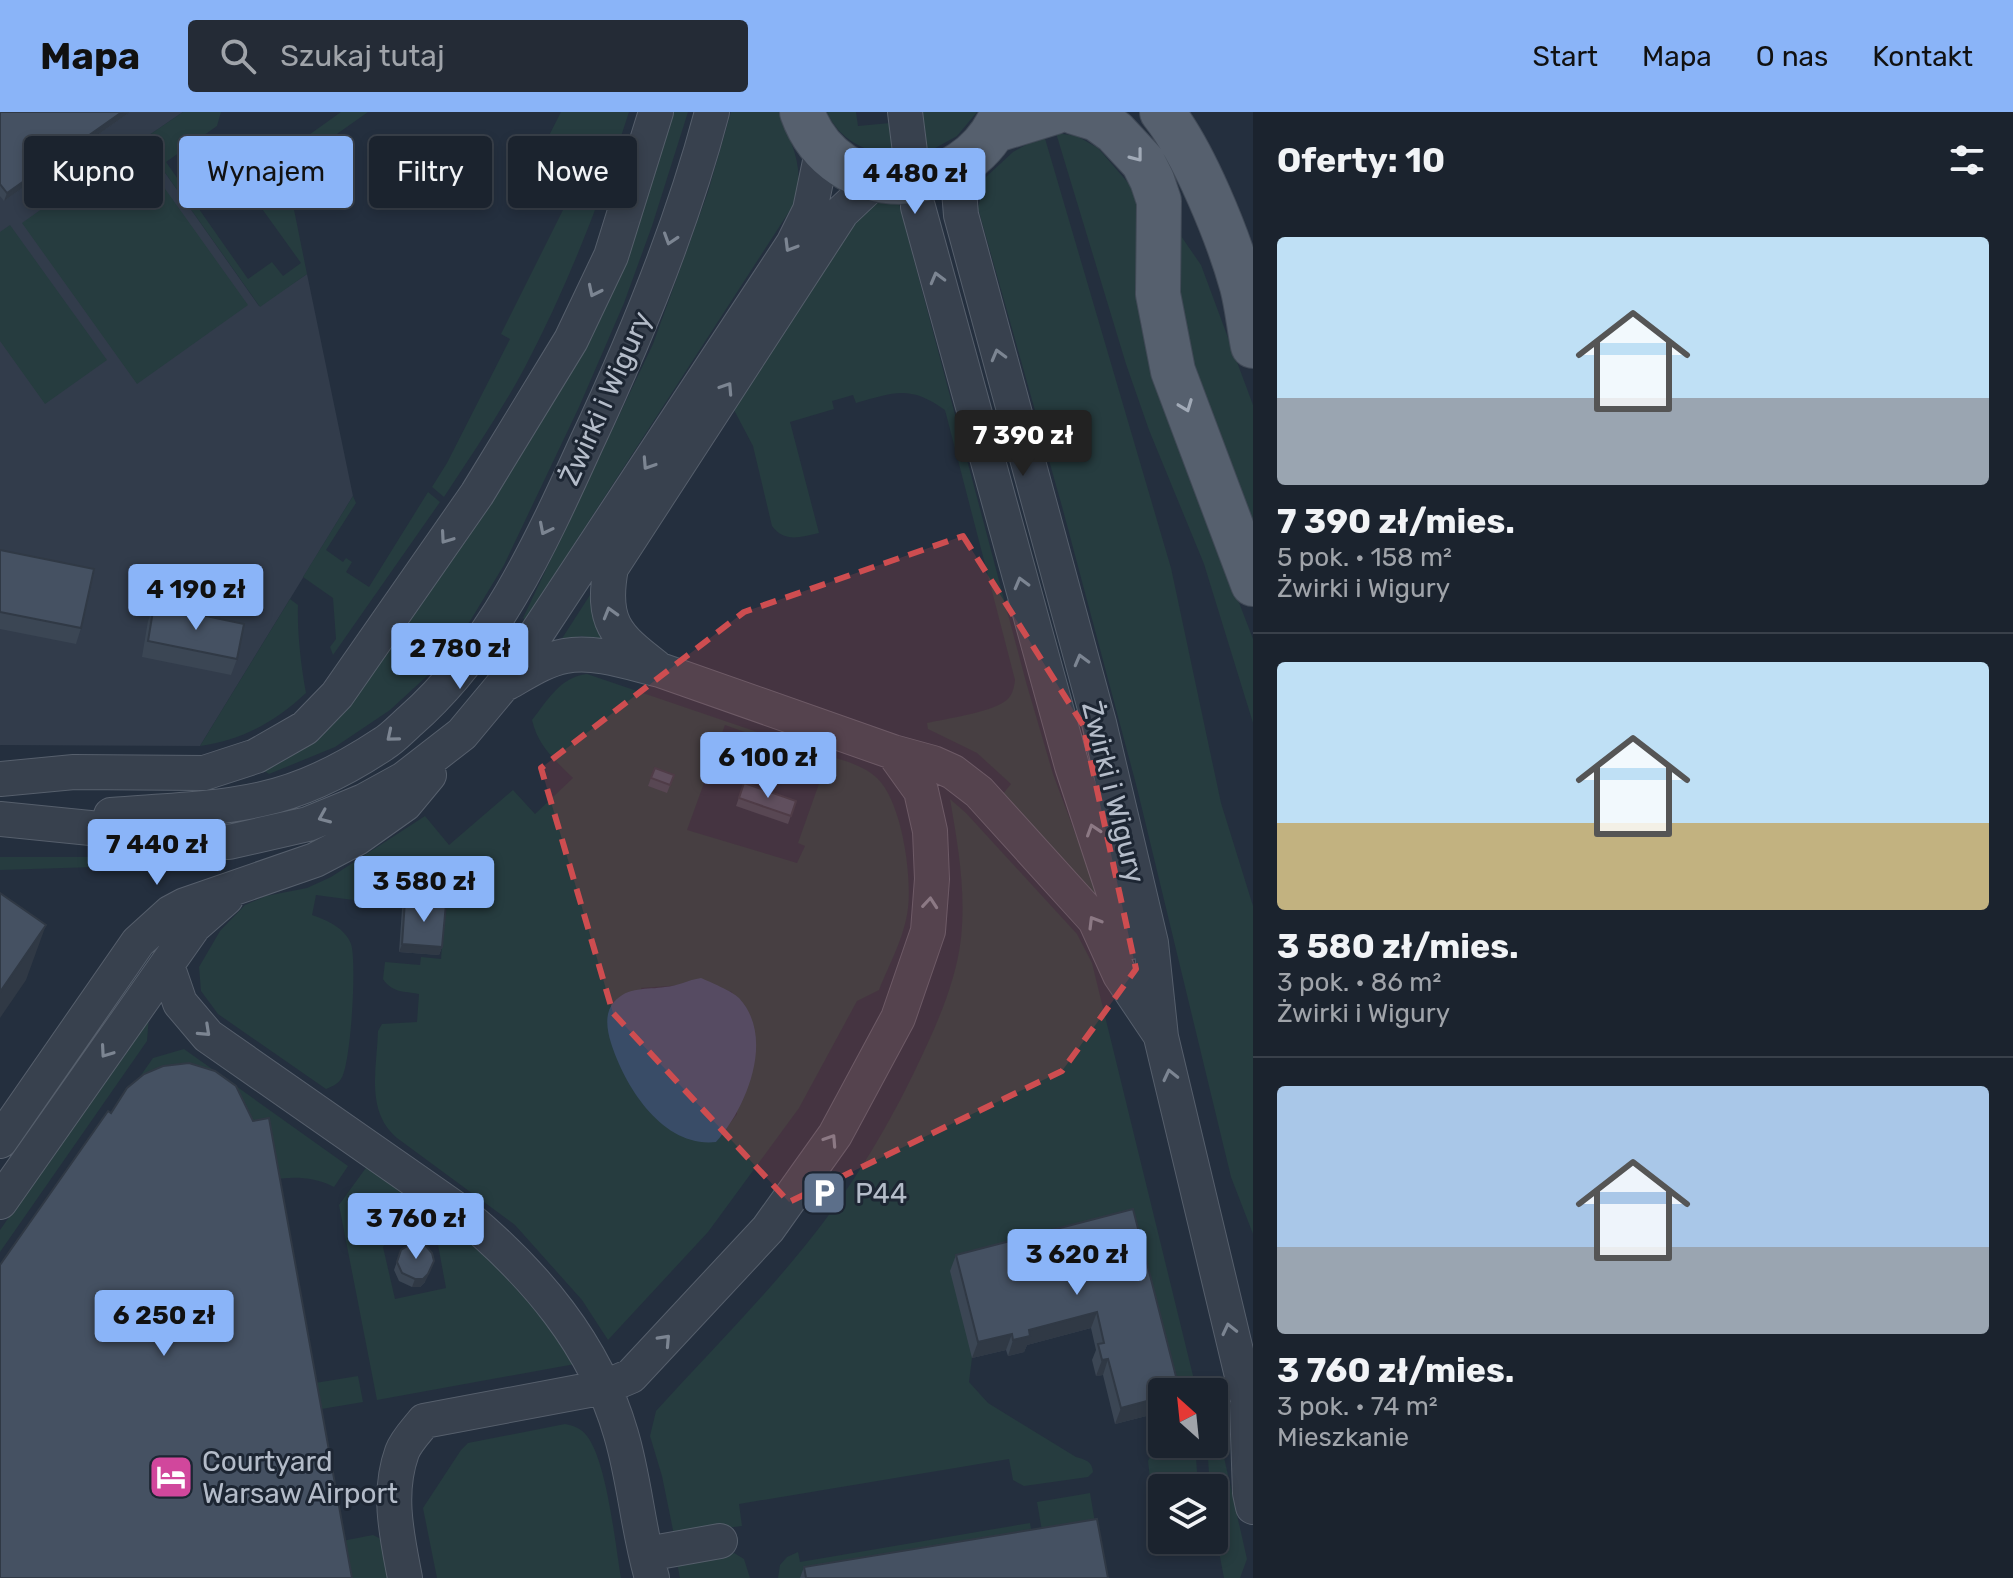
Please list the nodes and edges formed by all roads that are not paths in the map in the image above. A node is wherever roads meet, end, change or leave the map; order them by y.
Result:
1 (656, 112) edge
2 (712, 112) edge
3 (905, 112) edge
4 (1055, 112) edge
5 (1074, 112) edge
6 (1162, 112) edge
7 (1000, 121) edge
8 (812, 129) edge
9 (910, 152) dead end
10 (957, 167) junction
11 (876, 180) junction
12 (918, 207) dead end
13 (1253, 346) edge
14 (1253, 584) edge
15 (660, 670) junction
16 (502, 686) junction
17 (462, 734) junction
18 (893, 752) junction
19 (0, 779) edge
20 (9, 822) edge
21 (249, 881) junction
22 (167, 965) junction
23 (1161, 1037) junction
24 (0, 1141) edge
25 (0, 1202) edge
26 (605, 1387) junction
27 (1251, 1412) edge
28 (1253, 1507) edge
29 (720, 1541) dead end
30 (650, 1571) edge
31 (405, 1578) edge

1 -> 19 street
2 -> 20 street, Żwirki i Wigury
3 - 9 street
4 - 7 main road
5 -> 14 main road
6 - 13 main road
7 - 10 main road
8 - 11 main road
8 -> 16 street, Żwirki i Wigury
10 - 11 main road
23 -> 10 street, Żwirki i Wigury
15 -> 11 street
23 -> 12 street, Żwirki i Wigury
15 - 16 street
15 - 18 street
16 - 17 street, Żwirki i Wigury
17 -> 20 street, Żwirki i Wigury
17 - 21 street
23 -> 18 street
26 -> 18 street
21 - 22 street
21 - 24 street
22 -> 25 street
22 -> 26 street
27 -> 23 street, Żwirki i Wigury
26 - 30 street
26 - 31 street
27 - 28 street, Żwirki i Wigury
29 - 30 street

